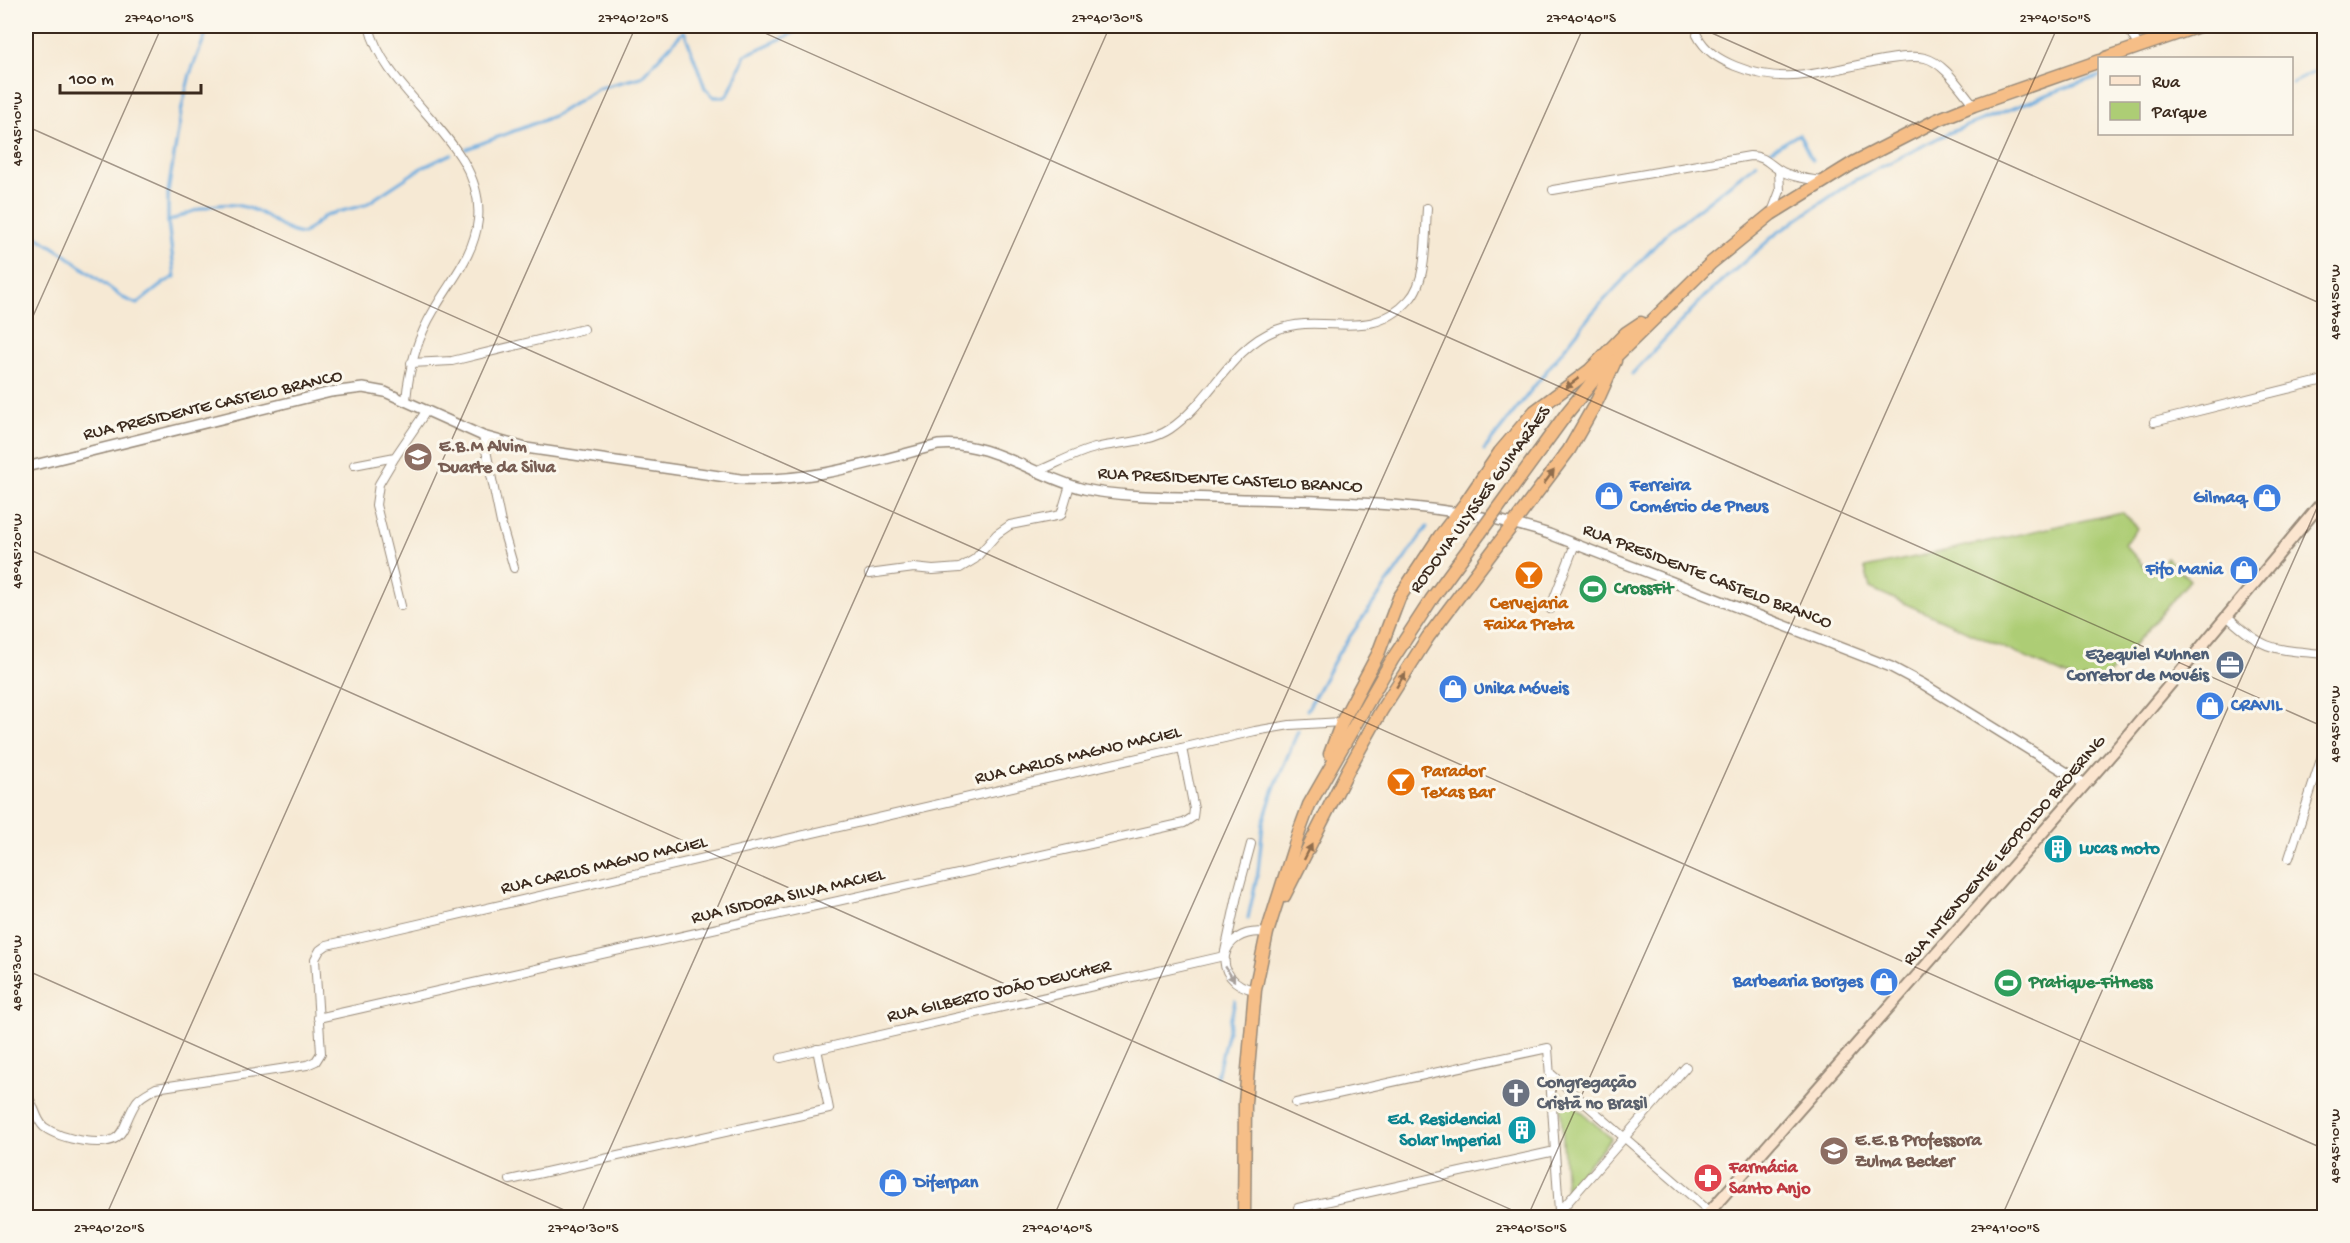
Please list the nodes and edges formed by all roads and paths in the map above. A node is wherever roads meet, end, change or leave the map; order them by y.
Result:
1 (369, 26) edge
2 (2127, 26) edge
3 (2199, 26) edge
4 (1697, 35) dead end
5 (2139, 47) junction
6 (2109, 57) edge
7 (2098, 62) edge
8 (1974, 105) junction
9 (1779, 170) junction
10 (1822, 181) junction
11 (1552, 190) dead end
12 (1427, 208) dead end
13 (1771, 214) junction
14 (1666, 307) junction
15 (584, 329) dead end
16 (1619, 352) junction
17 (411, 363) junction
18 (2325, 380) edge
19 (406, 400) junction
20 (427, 410) junction
21 (2154, 422) dead end
22 (483, 436) junction
23 (395, 457) junction
24 (354, 465) dead end
25 (26, 467) edge
26 (1036, 472) junction
27 (1070, 485) junction
28 (2325, 500) edge
29 (1458, 514) junction
30 (1514, 523) junction
31 (1575, 544) junction
32 (514, 568) dead end
33 (869, 574) dead end
34 (401, 606) dead end
35 (1550, 609) dead end
36 (2228, 617) junction
37 (2325, 654) edge
38 (1342, 722) junction
39 (1182, 748) junction
40 (2325, 750) edge
41 (2085, 784) junction
42 (1309, 805) junction
43 (1251, 844) dead end
44 (2289, 858) dead end
45 (1268, 928) junction
46 (1224, 956) junction
47 (1255, 990) junction
48 (318, 1018) junction
49 (817, 1049) junction
50 (781, 1058) dead end
51 (1686, 1067) dead end
52 (1550, 1073) junction
53 (26, 1095) edge
54 (1296, 1103) dead end
55 (1624, 1137) junction
56 (1555, 1151) junction
57 (510, 1180) dead end
58 (1298, 1208) dead end
59 (1557, 1214) edge
60 (1707, 1214) edge
61 (1244, 1218) edge

1 - 17 street
2 - 5 street
3 - 5 highway
4 - 8 street
5 - 6 highway
7 - 8 highway, RODOVIA ULYSSES GUIMARÃES
8 - 10 highway, RODOVIA ULYSSES GUIMARÃES
9 - 10 street
9 - 11 street
9 - 13 street
10 - 13 highway, RODOVIA ULYSSES GUIMARÃES
12 - 26 street
13 - 14 highway, RODOVIA ULYSSES GUIMARÃES
14 - 16 highway, RODOVIA ULYSSES GUIMARÃES
14 -> 29 highway
15 - 17 street
30 -> 16 highway
16 - 42 highway, RODOVIA ULYSSES GUIMARÃES, bridge
17 - 19 street
18 - 21 street
19 - 20 street, RUA PRESIDENTE CASTELO BRANCO
19 - 25 street, RUA PRESIDENTE CASTELO BRANCO
20 - 22 street, RUA PRESIDENTE CASTELO BRANCO
20 - 23 street
22 - 26 street, RUA PRESIDENTE CASTELO BRANCO
22 - 32 street
23 - 24 street
23 - 34 street
26 - 27 street, RUA PRESIDENTE CASTELO BRANCO
27 - 29 street, RUA PRESIDENTE CASTELO BRANCO
27 - 33 street
28 - 36 main road, RUA INTENDENTE LEOPOLDO BROERING
29 - 30 street, RUA PRESIDENTE CASTELO BRANCO
29 - 38 highway
30 - 31 street, RUA PRESIDENTE CASTELO BRANCO
45 -> 30 highway
31 - 35 street
31 - 41 street, RUA PRESIDENTE CASTELO BRANCO
36 - 37 street
36 - 41 main road, RUA INTENDENTE LEOPOLDO BROERING
38 - 39 street, RUA CARLOS MAGNO MACIEL
38 - 42 highway
39 - 48 street, RUA CARLOS MAGNO MACIEL
39 - 48 street, RUA ISIDORA SILVA MACIEL
40 - 44 street
41 - 60 main road, RUA INTENDENTE LEOPOLDO BROERING
42 - 45 highway, RODOVIA ULYSSES GUIMARÃES
43 - 46 street
45 - 46 street
45 - 47 highway, RODOVIA ULYSSES GUIMARÃES
46 -> 47 street
46 - 49 street, RUA GILBERTO JOÃO DEUCHER
47 - 61 highway, RODOVIA ULYSSES GUIMARÃES
48 - 53 street, RUA CARLOS MAGNO MACIEL
49 - 50 street, RUA GILBERTO JOÃO DEUCHER
49 - 57 street
51 - 55 street
52 - 54 street
52 - 55 street
52 - 56 street
55 - 59 street
55 - 60 street
56 - 58 street
56 - 59 street

